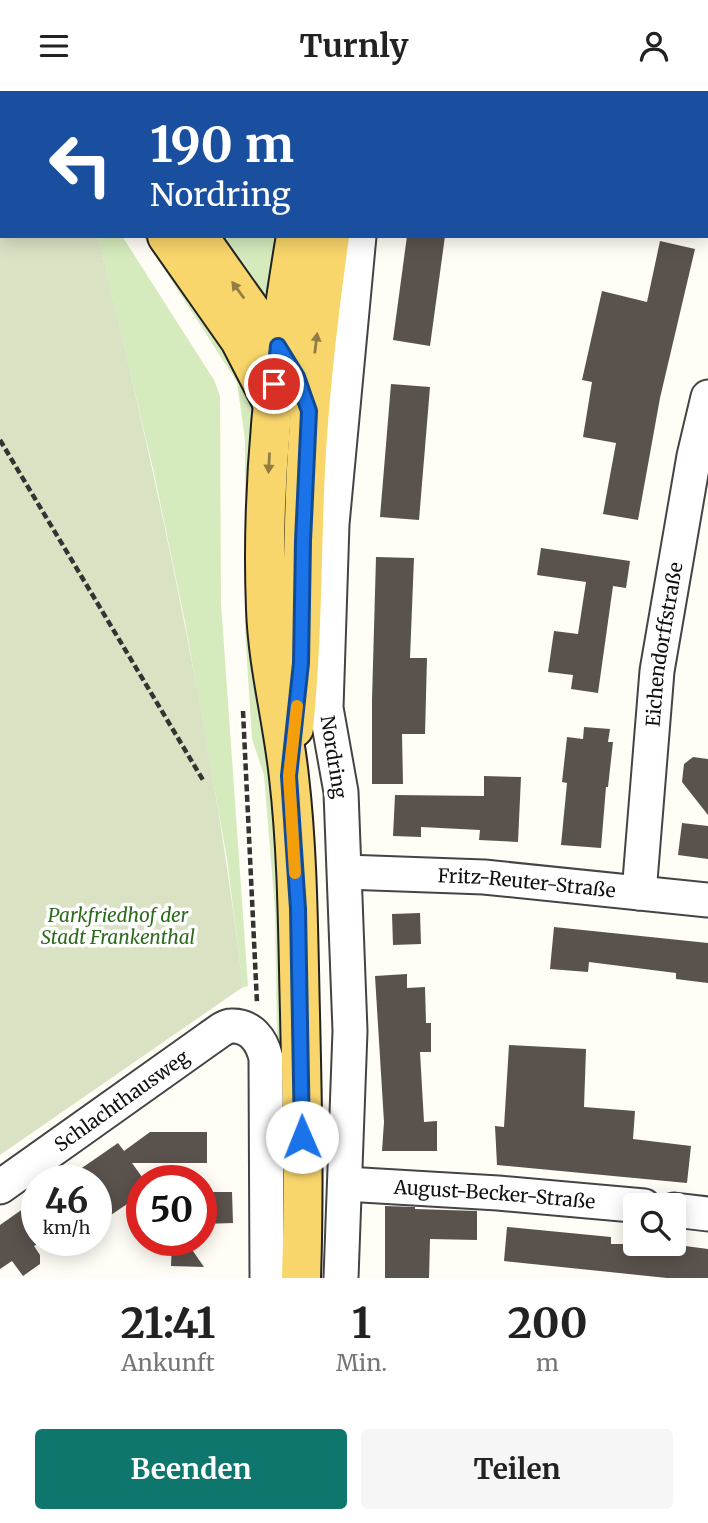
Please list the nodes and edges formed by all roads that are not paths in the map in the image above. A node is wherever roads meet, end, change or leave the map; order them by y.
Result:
1 (168, 238) edge
2 (199, 238) edge
3 (296, 238) edge
4 (330, 238) edge
5 (359, 238) edge
6 (278, 346) junction
7 (708, 397) edge
8 (272, 402) junction
9 (309, 411) junction
10 (289, 776) junction
11 (345, 872) junction
12 (639, 893) junction
13 (708, 900) edge
14 (345, 1184) junction
15 (0, 1187) edge
16 (623, 1204) edge
17 (686, 1211) edge
18 (708, 1214) edge
19 (267, 1278) edge
20 (301, 1278) edge
21 (341, 1278) edge

1 - 8 main road
6 -> 2 main road, Nordring
3 - 6 main road, Nordring
9 -> 4 main road, Nordring
5 - 11 street, Nordring
6 - 8 main road, Nordring
6 - 9 main road, Nordring
7 - 12 street, Eichendorffstraße
8 -> 10 main road, Nordring
9 - 10 main road, Nordring
10 - 20 main road, Nordring
11 - 12 street, Fritz-Reuter-Straße
11 - 14 street, Nordring
12 - 13 street, Fritz-Reuter-Straße
14 - 16 street, August-Becker-Straße
14 - 21 street, Nordring
15 - 19 street, Schlachthausweg
17 - 18 street

